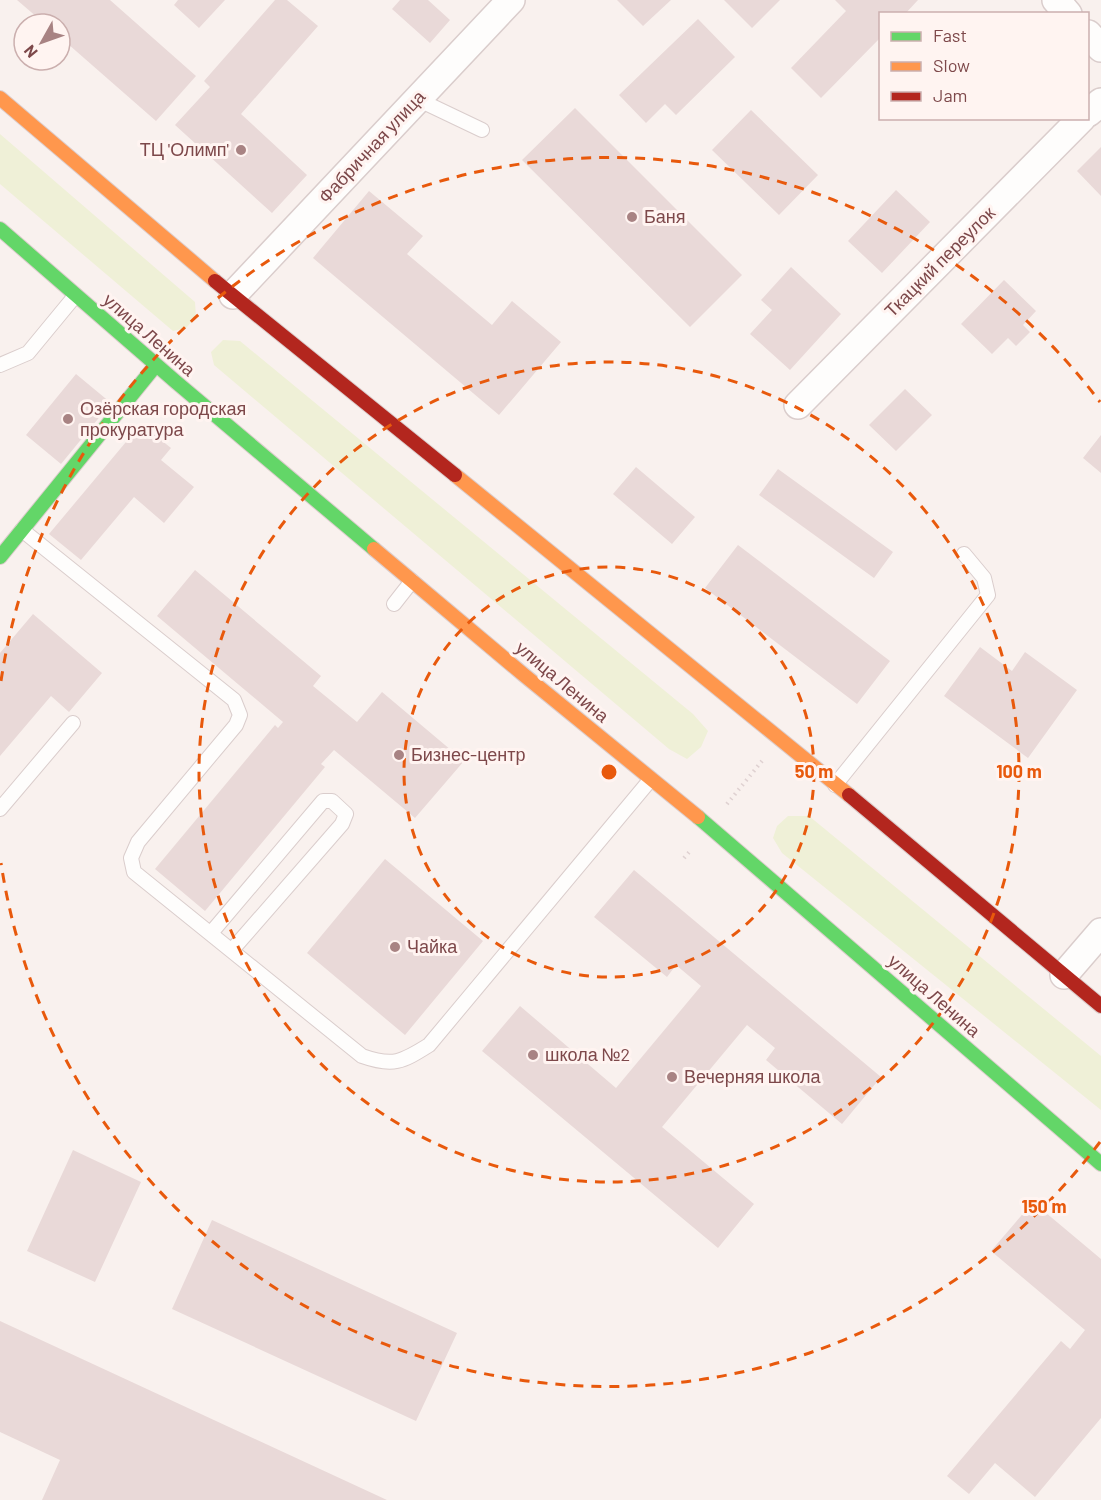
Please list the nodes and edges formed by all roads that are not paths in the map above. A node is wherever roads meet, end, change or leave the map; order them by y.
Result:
1 (511, 0) edge
2 (1056, 0) edge
3 (1066, 12) edge
4 (1089, 35) edge
5 (1101, 48) edge
6 (0, 98) edge
7 (417, 99) junction
8 (1101, 102) edge
9 (1089, 112) edge
10 (1080, 120) edge
11 (482, 130) dead end
12 (0, 229) edge
13 (233, 295) junction
14 (75, 296) junction
15 (0, 365) edge
16 (156, 365) junction
17 (798, 405) dead end
18 (22, 530) junction
19 (964, 554) dead end
20 (0, 557) edge
21 (412, 581) junction
22 (394, 604) dead end
23 (73, 723) dead end
24 (651, 779) junction
25 (835, 785) junction
26 (0, 809) edge
27 (1101, 932) edge
28 (211, 933) junction
29 (232, 950) junction
30 (1064, 975) junction
31 (1101, 1006) edge
32 (1101, 1164) edge

1 - 7 street, Фабричная улица
2 - 3 street
4 - 5 street
6 - 13 main road
7 - 11 lane
7 - 13 street, Фабричная улица
8 - 9 street
10 - 17 street, Ткацкий переулок
12 - 14 main road, улица Ленина
13 - 25 main road
14 - 15 lane
14 - 16 main road, улица Ленина
16 - 18 main road
16 - 21 main road, улица Ленина
18 - 20 main road
18 - 28 lane
19 - 25 lane
21 - 22 lane
21 - 24 main road, улица Ленина
23 - 26 lane
24 - 29 lane
24 - 32 main road, улица Ленина
25 - 30 main road
27 - 30 street
28 - 29 lane
28 - 29 lane
30 - 31 main road

